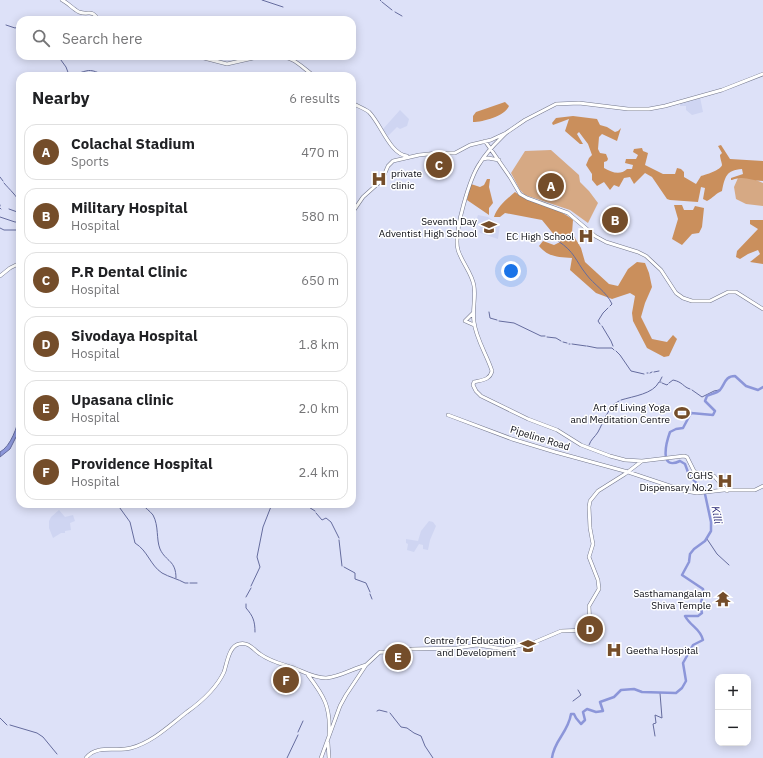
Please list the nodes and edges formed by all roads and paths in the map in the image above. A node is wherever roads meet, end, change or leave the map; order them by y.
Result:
1 (62, 0) edge
2 (97, 16) edge
3 (212, 60) edge
4 (244, 60) edge
5 (294, 60) edge
6 (310, 72) edge
7 (763, 74) edge
8 (356, 105) edge
9 (506, 134) junction
10 (485, 141) junction
11 (490, 148) junction
12 (403, 157) junction
13 (482, 159) junction
14 (499, 160) junction
15 (356, 208) edge
16 (16, 265) edge
17 (0, 276) edge
18 (763, 309) edge
19 (473, 313) junction
20 (474, 325) junction
21 (448, 415) dead end
22 (642, 461) junction
23 (628, 472) junction
24 (763, 486) edge
25 (727, 491) junction
26 (366, 665) junction
27 (308, 675) junction
28 (328, 743) junction
29 (86, 758) edge
30 (321, 758) edge
31 (329, 758) edge

1 - 2 main road
3 - 4 main road
5 - 6 main road
7 - 9 main road
8 - 12 main road
9 - 10 main road
9 - 11 main road
10 - 11 main road
10 - 12 main road
11 - 13 main road
11 - 14 main road
12 - 15 main road
13 - 14 main road
13 - 19 main road
14 - 18 main road
16 - 17 main road
19 - 20 main road
19 - 20 main road
20 - 22 main road
21 - 23 main road, Pipeline Road
22 - 23 main road
22 - 25 main road
23 - 25 main road, Pipeline Road
23 - 26 main road
24 - 25 main road, Pipeline Road
26 - 27 main road
26 - 28 main road
27 - 28 main road
27 - 29 main road
28 - 30 main road
28 - 31 main road

